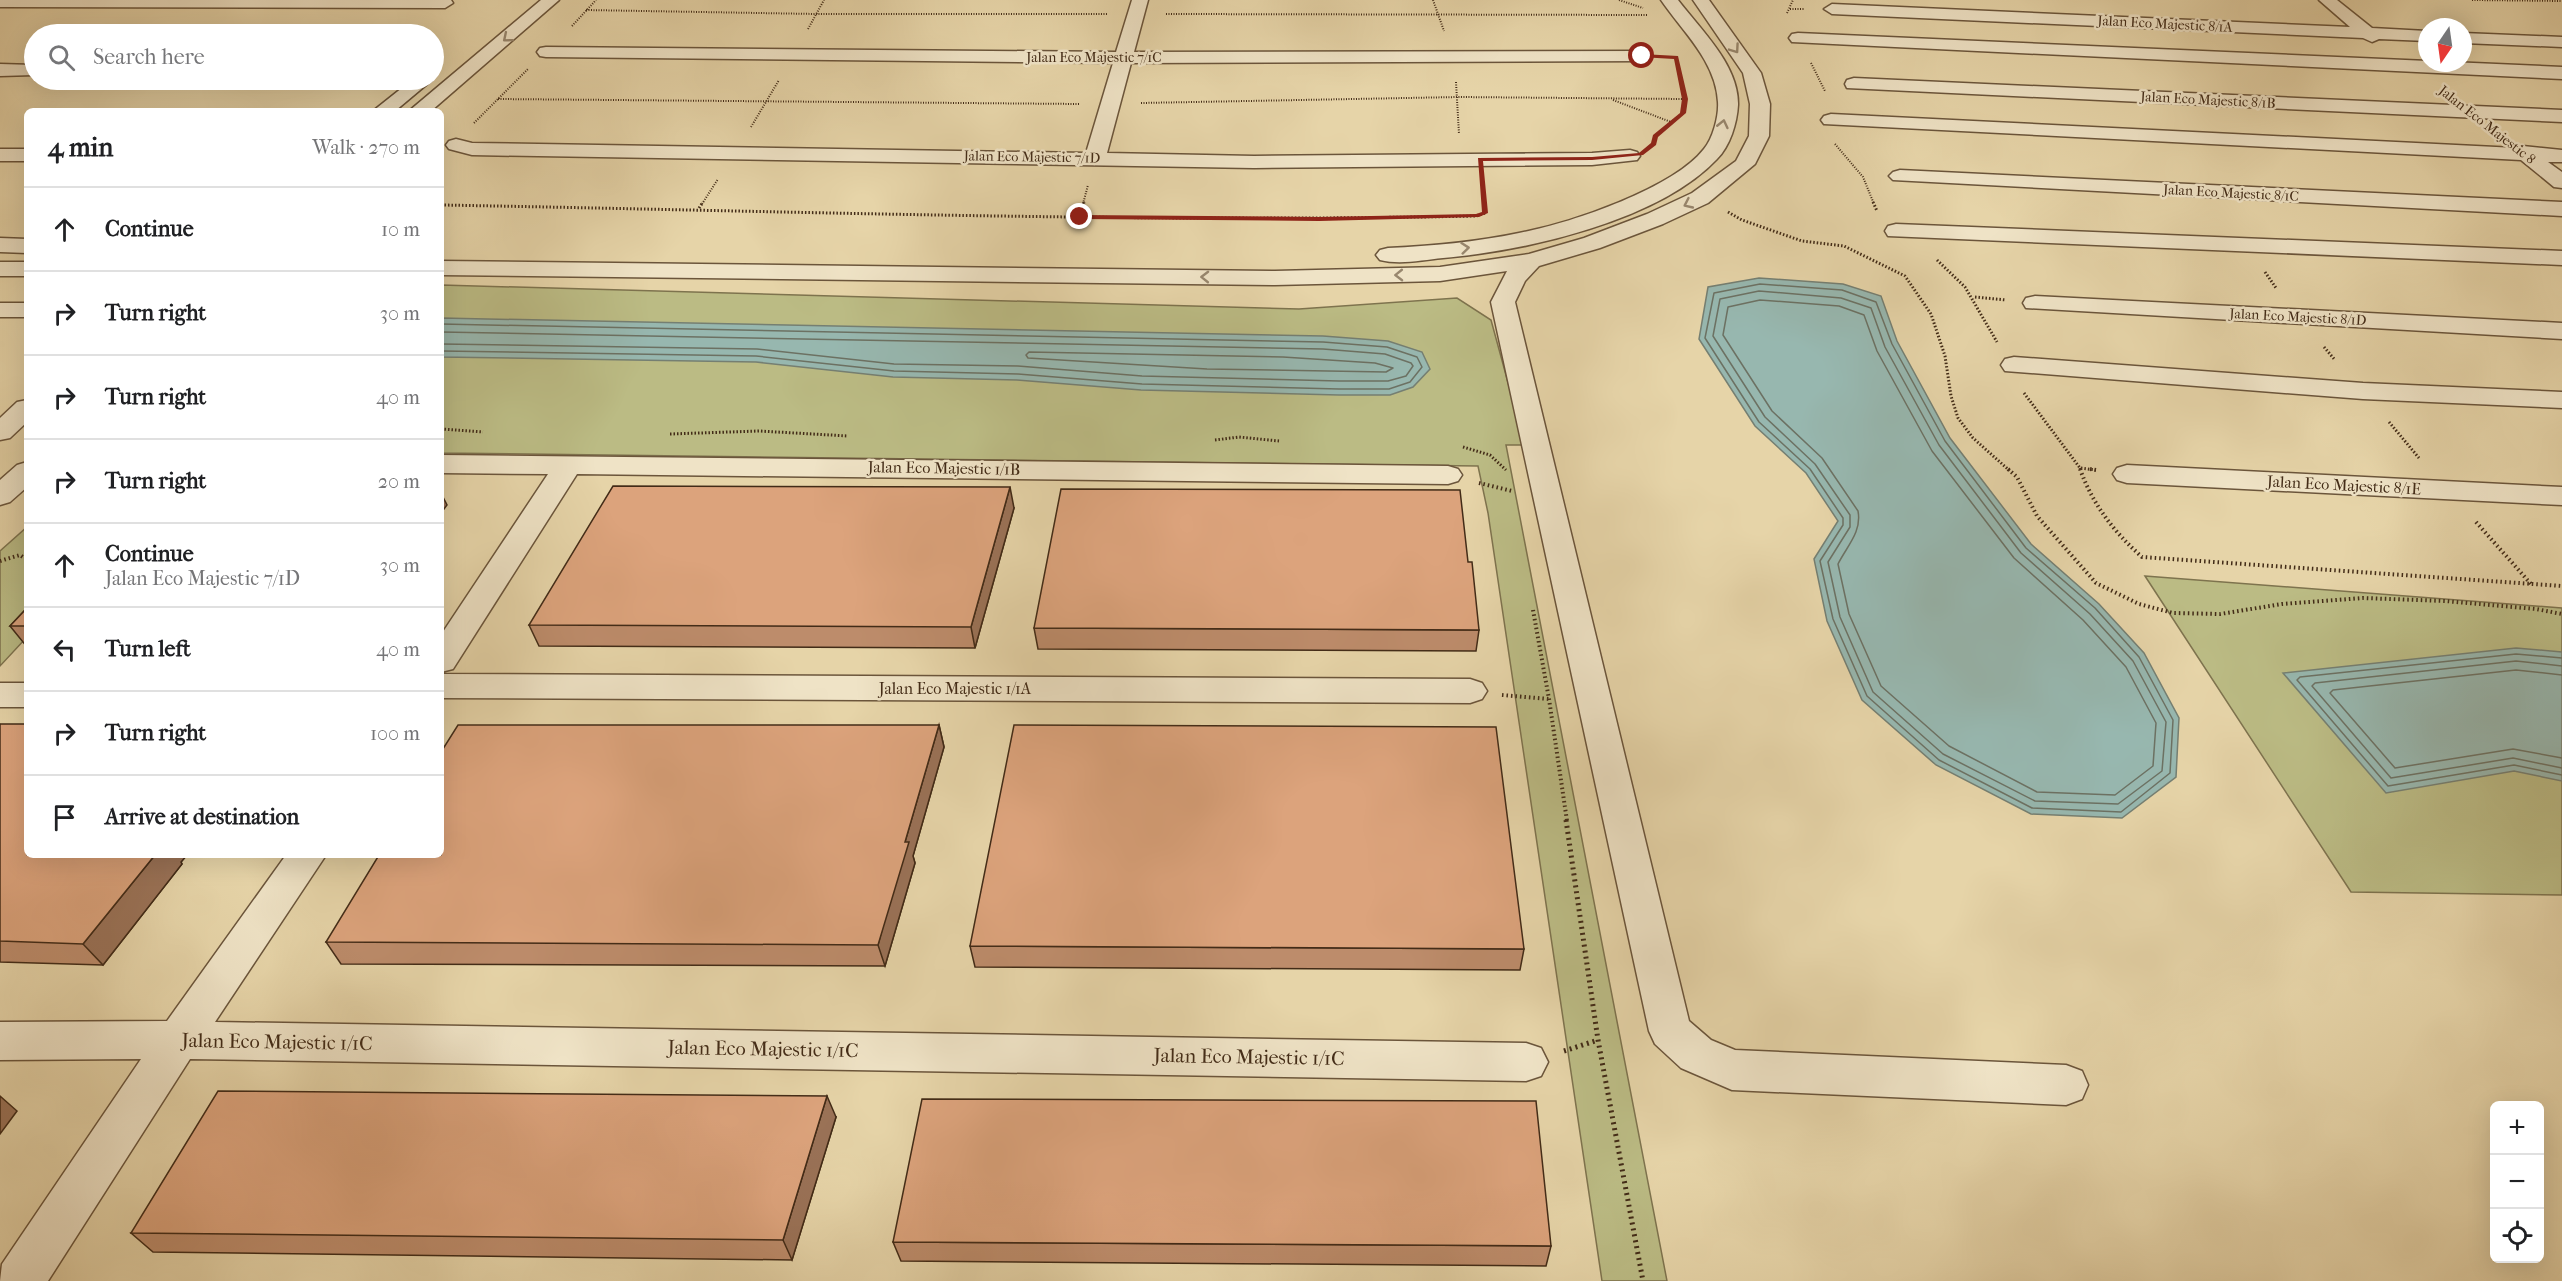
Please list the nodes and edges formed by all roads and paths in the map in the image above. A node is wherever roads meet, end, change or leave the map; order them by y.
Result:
1 (551, 0) edge
2 (1433, 0) edge
3 (1619, 0) edge
4 (1678, 0) edge
5 (1708, 0) edge
6 (2328, 0) edge
7 (2472, 0) edge
8 (29, 1) edge
9 (1701, 1) edge
10 (0, 2) edge
11 (2562, 2) edge
12 (445, 3) dead end
13 (1138, 7) edge
14 (1662, 8) edge
15 (1832, 9) dead end
16 (586, 10) dead end
17 (1648, 10) dead end
18 (1439, 15) junction
19 (0, 16) edge
20 (2368, 33) junction
21 (2418, 36) edge
22 (1798, 38) dead end
23 (2472, 38) edge
24 (2562, 42) edge
25 (546, 52) dead end
26 (795, 54) junction
27 (1452, 54) junction
28 (1642, 56) joint
29 (1123, 58) junction
30 (2410, 66) junction
31 (0, 70) edge
32 (24, 70) edge
33 (2562, 73) edge
34 (1854, 84) dead end
35 (410, 90) edge
36 (444, 90) edge
37 (444, 90) edge
38 (1459, 97) junction
39 (1610, 98) junction
40 (498, 99) dead end
41 (1685, 99) junction
42 (767, 103) junction
43 (1110, 104) junction
44 (387, 108) edge
45 (423, 108) edge
46 (2470, 112) junction
47 (2562, 116) edge
48 (1831, 120) dead end
49 (1671, 122) junction
50 (464, 147) dead end
51 (736, 152) junction
52 (2525, 154) junction
53 (0, 155) edge
54 (24, 155) edge
55 (1630, 156) joint
56 (2562, 156) edge
57 (1095, 158) junction
58 (1459, 159) junction
59 (1480, 159) junction
60 (1900, 176) dead end
61 (2562, 182) edge
62 (444, 205) edge
63 (2562, 209) edge
64 (1896, 231) dead end
65 (0, 245) edge
66 (24, 246) edge
67 (444, 247) edge
68 (2562, 258) edge
69 (1531, 261) junction
70 (444, 268) edge
71 (0, 269) edge
72 (24, 269) edge
73 (1440, 274) junction
74 (1503, 302) junction
75 (2035, 303) dead end
76 (0, 309) edge
77 (24, 310) edge
78 (2562, 331) edge
79 (2014, 365) dead end
80 (2562, 400) edge
81 (24, 411) edge
82 (444, 429) edge
83 (0, 432) edge
84 (490, 433) dead end
85 (662, 435) dead end
86 (851, 436) dead end
87 (1204, 441) dead end
88 (1288, 442) dead end
89 (1456, 446) dead end
90 (444, 464) edge
91 (568, 465) junction
92 (2080, 468) dead end
93 (24, 474) edge
94 (2127, 474) dead end
95 (1448, 475) dead end
96 (1513, 491) dead end
97 (0, 496) edge
98 (2562, 496) edge
99 (24, 558) edge
100 (0, 561) edge
101 (2562, 586) edge
102 (1533, 607) dead end
103 (444, 656) edge
104 (444, 686) edge
105 (1470, 691) joint
106 (24, 694) edge
107 (0, 695) edge
108 (1549, 699) junction
109 (305, 858) edge
110 (178, 1040) junction
111 (0, 1041) edge
112 (1526, 1062) dead end
113 (2066, 1085) dead end
114 (19, 1281) edge
115 (1643, 1281) edge

1 -> 36 street
2 - 18 path
3 - 17 path
4 - 9 street
5 - 9 street
6 - 20 street, Jalan Eco Majestic 8
7 - 11 path
8 - 10 street
8 - 12 street
8 - 19 street
9 -> 69 street
13 - 16 path
13 - 18 path
13 - 29 street
14 - 18 path
67 -> 14 street
15 - 20 street, Jalan Eco Majestic 8/1A
18 - 27 path
20 - 21 street, Jalan Eco Majestic 8/1A
20 - 30 street, Jalan Eco Majestic 8
22 - 30 street
23 - 24 street
25 - 26 street, Jalan Eco Majestic 7/1C
26 - 29 street, Jalan Eco Majestic 7/1C
26 - 42 path
27 - 28 street, Jalan Eco Majestic 7/1C
27 - 29 street, Jalan Eco Majestic 7/1C
27 - 38 path
28 - 41 path
29 - 43 street
30 - 33 street
30 - 46 street, Jalan Eco Majestic 8
31 - 32 street
34 - 46 street, Jalan Eco Majestic 8/1B
35 - 44 street
37 -> 45 street
38 - 39 path
38 - 43 path
38 - 58 path
39 - 41 path
39 - 49 path
40 - 42 path
41 - 49 path
42 - 43 path
42 - 51 path
43 - 57 street
46 - 47 street, Jalan Eco Majestic 8/1B
46 - 52 street, Jalan Eco Majestic 8
48 - 52 street
49 - 55 path
50 - 51 street, Jalan Eco Majestic 7/1D
51 - 57 street, Jalan Eco Majestic 7/1D
52 - 56 street
52 - 61 street, Jalan Eco Majestic 8
53 - 54 street
55 - 59 street, Jalan Eco Majestic 7/1D
57 - 58 street, Jalan Eco Majestic 7/1D
58 - 59 street, Jalan Eco Majestic 7/1D
59 - 62 path
60 - 63 street, Jalan Eco Majestic 8/1C
64 - 68 street
65 - 66 street
69 - 73 street
69 - 74 street
73 -> 70 street
71 - 72 street
73 - 74 street
74 - 113 street
75 - 78 street, Jalan Eco Majestic 8/1D
76 - 77 street
79 - 80 street
81 - 83 street
82 - 84 path
85 - 86 path
87 - 88 path
89 - 96 path
90 - 91 street, Jalan Eco Majestic 1/1B
91 - 95 street, Jalan Eco Majestic 1/1B
91 - 103 street
92 - 101 path
93 - 97 street
94 - 98 street, Jalan Eco Majestic 8/1E
99 - 100 path
102 - 108 path
104 - 105 street, Jalan Eco Majestic 1/1A
105 - 108 path
106 - 107 street
108 - 115 path
109 - 110 street
110 - 111 street, Jalan Eco Majestic 1/1C
110 - 112 street, Jalan Eco Majestic 1/1C
110 - 114 street

